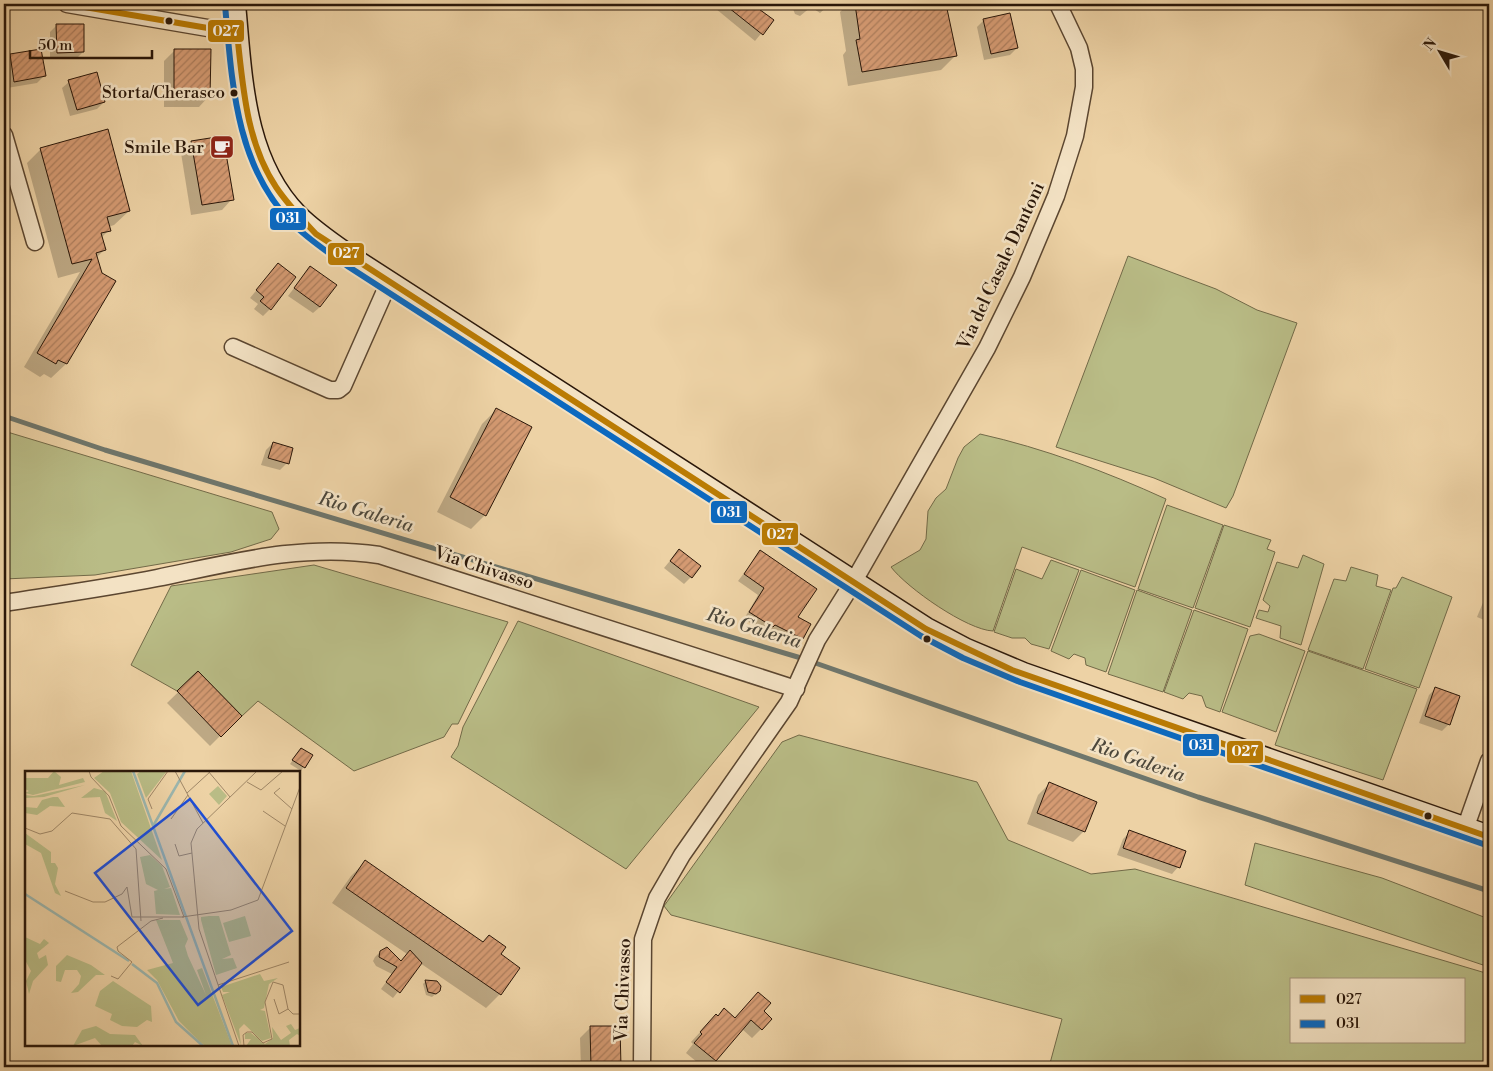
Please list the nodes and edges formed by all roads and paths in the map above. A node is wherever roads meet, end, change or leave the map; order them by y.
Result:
1 (67, 4) edge
2 (234, 4) edge
3 (1058, 4) edge
4 (237, 33) junction
5 (4, 135) edge
6 (35, 242) dead end
7 (389, 282) junction
8 (233, 347) dead end
9 (854, 581) junction
10 (4, 603) edge
11 (796, 689) junction
12 (1489, 762) edge
13 (1465, 829) junction
14 (1489, 837) edge
15 (642, 1067) edge

1 - 4 street
2 - 4 main road
3 - 9 street, Via del Casale Dantoni
4 - 7 main road
5 - 6 street
7 - 8 street
7 - 9 main road
9 - 11 street, Via Chivasso
9 - 13 main road
10 - 11 street, Via Chivasso
11 - 15 street, Via Chivasso
12 - 13 street
13 - 14 main road

